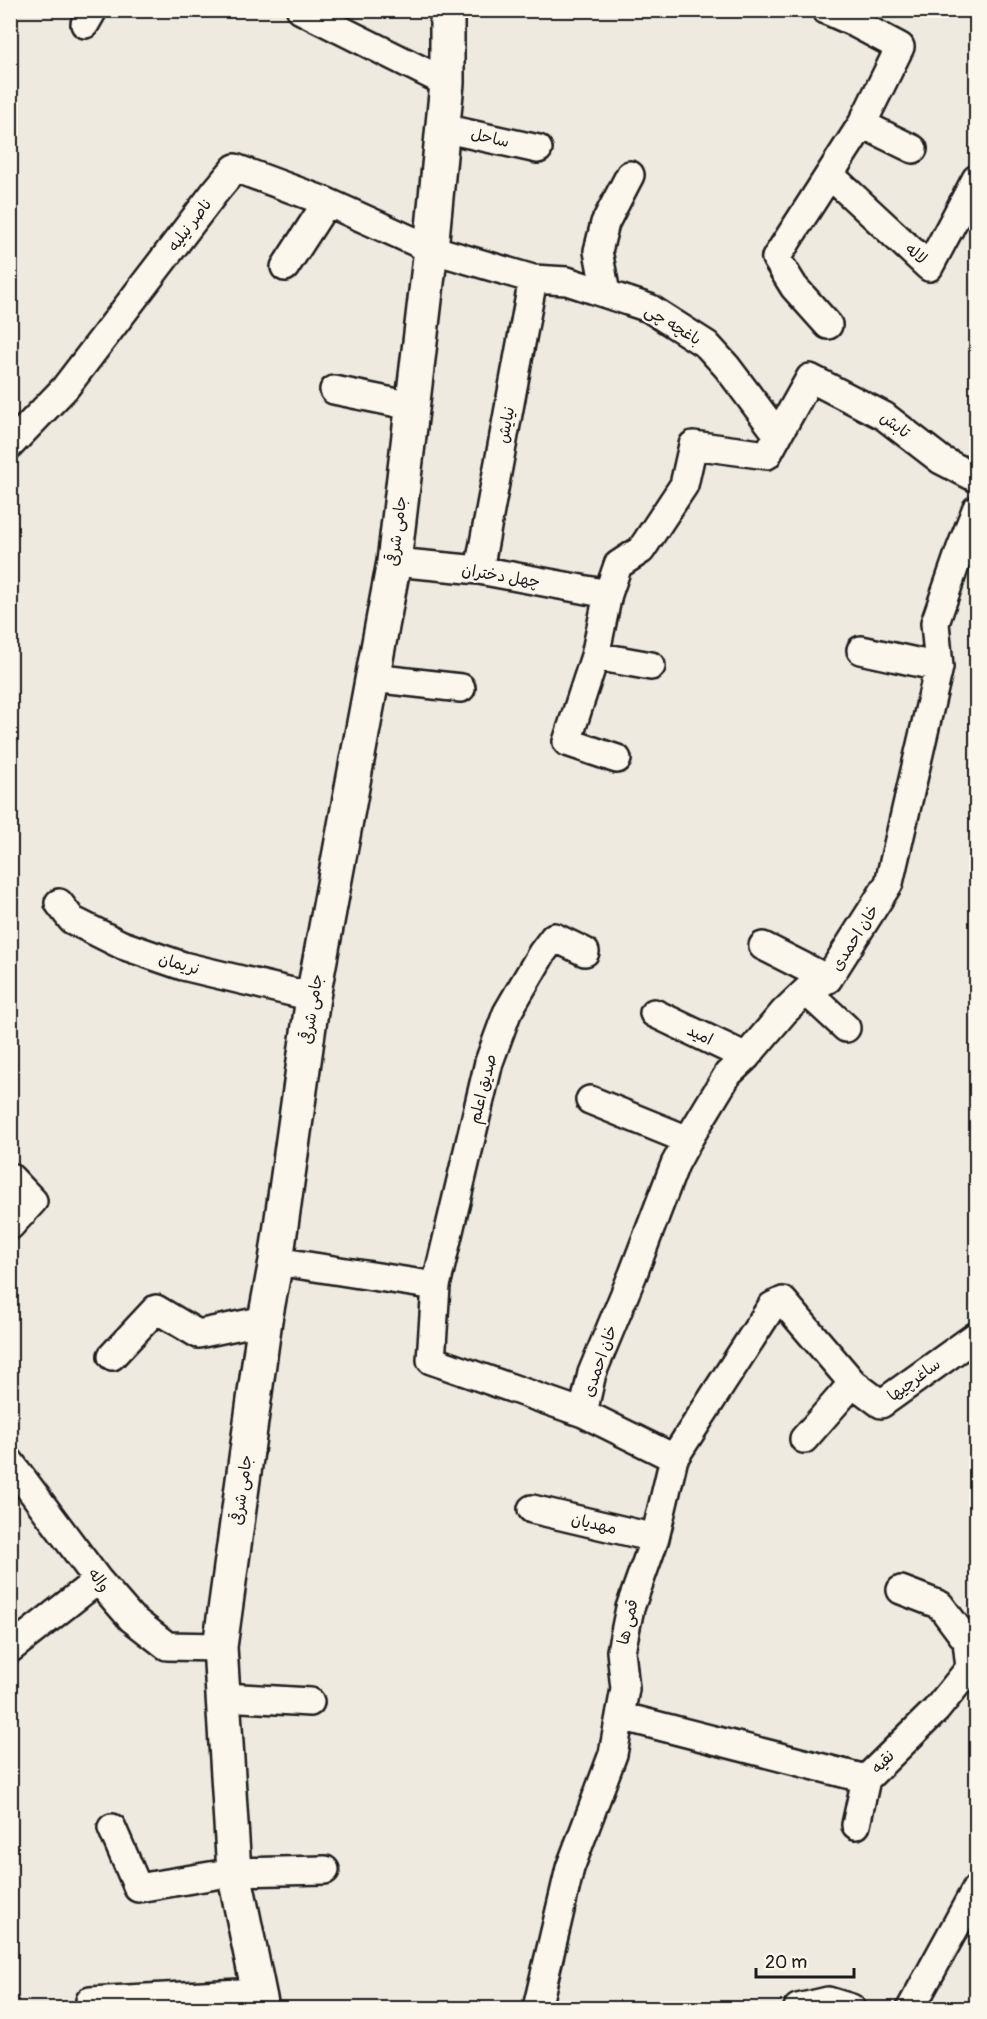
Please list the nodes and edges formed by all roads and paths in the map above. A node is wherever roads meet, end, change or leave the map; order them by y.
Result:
1 (301, 10) edge
2 (447, 10) edge
3 (826, 10) edge
4 (854, 16) edge
5 (447, 82) junction
6 (862, 124) junction
7 (442, 128) junction
8 (538, 149) dead end
9 (913, 150) dead end
10 (630, 175) dead end
11 (830, 175) junction
12 (976, 179) edge
13 (327, 202) junction
14 (431, 249) junction
15 (285, 267) dead end
16 (533, 279) junction
17 (606, 293) junction
18 (828, 325) dead end
19 (334, 390) dead end
20 (412, 406) junction
21 (778, 435) junction
22 (10, 446) edge
23 (976, 478) edge
24 (976, 510) edge
25 (394, 562) junction
26 (479, 570) junction
27 (608, 594) junction
28 (861, 650) dead end
29 (595, 656) junction
30 (651, 666) dead end
31 (939, 667) junction
32 (372, 678) junction
33 (461, 688) dead end
34 (617, 759) dead end
35 (65, 922) dead end
36 (763, 946) dead end
37 (585, 952) dead end
38 (817, 985) junction
39 (313, 997) junction
40 (654, 1013) dead end
41 (846, 1028) dead end
42 (746, 1057) junction
43 (590, 1100) dead end
44 (688, 1140) junction
45 (10, 1177) edge
46 (10, 1226) edge
47 (276, 1261) junction
48 (436, 1286) junction
49 (783, 1301) joint
50 (265, 1320) junction
51 (976, 1336) edge
52 (112, 1356) dead end
53 (853, 1383) junction
54 (583, 1413) junction
55 (804, 1439) dead end
56 (674, 1458) junction
57 (10, 1462) edge
58 (532, 1509) dead end
59 (655, 1538) junction
60 (98, 1580) junction
61 (901, 1590) dead end
62 (220, 1647) junction
63 (10, 1649) edge
64 (225, 1697) junction
65 (310, 1702) dead end
66 (620, 1716) junction
67 (866, 1779) junction
68 (856, 1825) dead end
69 (112, 1828) dead end
70 (325, 1870) dead end
71 (234, 1872) junction
72 (976, 1889) edge
73 (260, 2000) edge
74 (90, 2001) dead end
75 (537, 2008) edge
76 (798, 2008) edge
77 (851, 2008) edge
78 (911, 2008) edge

1 - 5 street
2 - 5 street, جامی شرقی
3 - 4 street
4 - 6 street
5 - 7 street, جامی شرقی
6 - 9 street
6 - 11 street
7 - 8 street, ساحل
7 - 14 street, جامی شرقی
10 - 17 street
11 - 12 street, لاله
11 - 18 street
13 - 14 street, ناصر نیلیه
13 - 15 street
13 - 22 street, ناصر نیلیه
14 - 16 street, باغچه چی
14 - 20 street, جامی شرقی
16 - 17 street, باغچه چی
16 - 26 street, نیایش
17 - 21 street, باغچه چی
19 - 20 street
20 - 25 street, جامی شرقی
21 - 23 street, تابش
21 - 27 street
24 - 31 street, خان احمدی
25 - 26 street, چهل دختران
25 - 32 street, جامی شرقی
26 - 27 street, چهل دختران
27 - 29 street
28 - 31 street
29 - 30 street
29 - 34 street
31 - 38 street, خان احمدی
32 - 33 street
32 - 39 street, جامی شرقی
35 - 39 street, نریمان
36 - 38 street
37 - 48 street, صدیق اعلم
38 - 41 street
38 - 42 street, خان احمدی
39 - 47 street, جامی شرقی
40 - 42 street, امید
42 - 44 street, خان احمدی
43 - 44 street
44 - 54 street, خان احمدی
45 - 46 street
47 - 48 street
47 - 50 street, جامی شرقی
48 - 54 street, صدیق اعلم
49 - 53 street, ساغرچیها
49 - 56 street, قمی ها
50 - 52 street
50 - 62 street, جامی شرقی
51 - 53 street, ساغرچیها
53 - 55 street
54 - 56 street, صدیق اعلم
56 - 59 street, قمی ها
57 - 60 street, واله
58 - 59 street, مهدیان
59 - 66 street, قمی ها
60 - 62 street, واله
60 - 63 street
61 - 67 street, نقیه
62 - 64 street, جامی شرقی
64 - 65 street
64 - 71 street, جامی شرقی
66 - 67 street, نقیه
66 - 75 street, قمی ها
67 - 68 street
69 - 71 street
70 - 71 street
71 - 73 street, جامی شرقی
72 - 78 street
73 - 74 street
76 - 77 street

